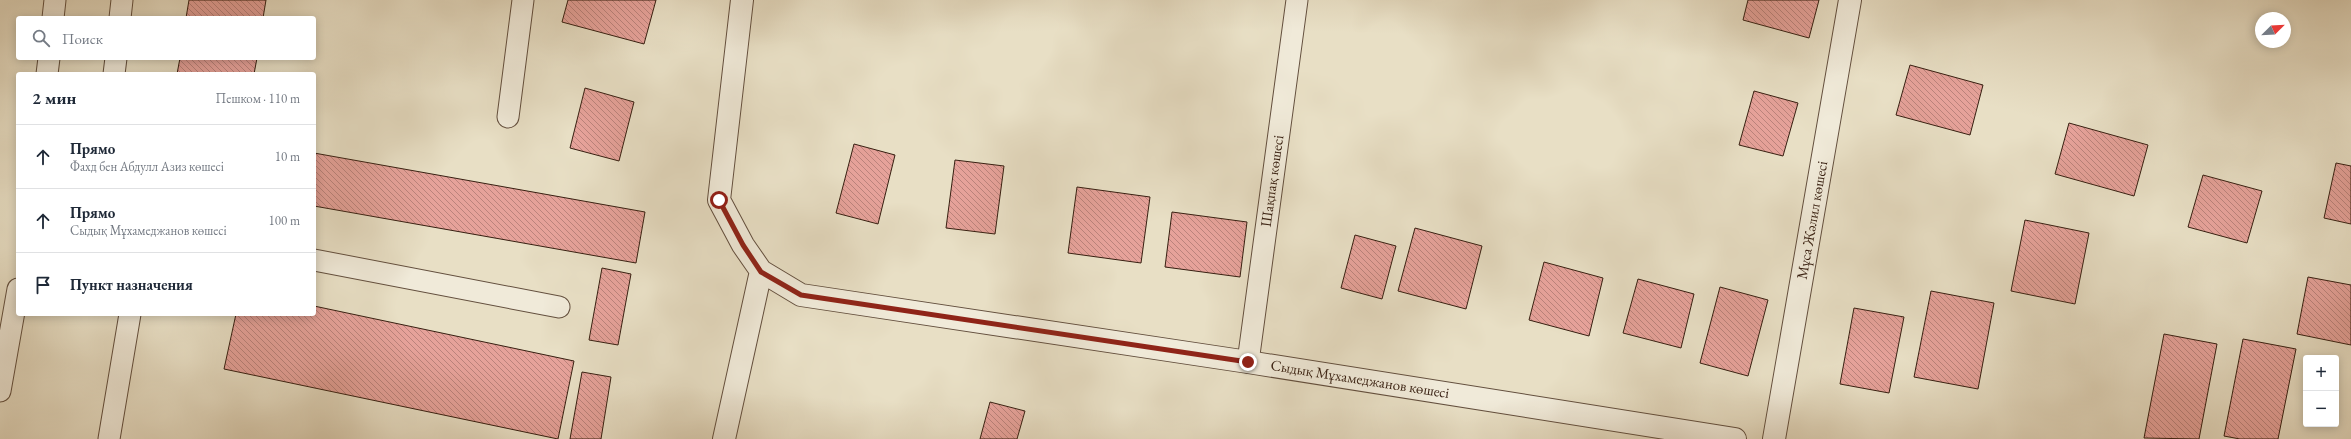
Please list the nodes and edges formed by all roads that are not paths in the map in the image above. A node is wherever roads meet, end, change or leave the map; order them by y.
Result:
1 (55, 0) edge
2 (122, 0) edge
3 (523, 0) edge
4 (742, 0) edge
5 (1297, 0) edge
6 (1850, 0) edge
7 (53, 16) edge
8 (120, 16) edge
9 (49, 60) edge
10 (116, 60) edge
11 (47, 72) edge
12 (114, 72) edge
13 (508, 117) dead end
14 (316, 260) edge
15 (761, 272) junction
16 (16, 300) edge
17 (559, 307) dead end
18 (130, 316) edge
19 (1248, 362) junction
20 (0, 391) edge
21 (109, 439) edge
22 (724, 439) edge
23 (1735, 439) edge
24 (1774, 439) edge

1 - 7 lane
2 - 8 lane
3 - 13 lane
4 - 15 street, Сыдық Мұхамеджанов көшесі
5 - 19 lane, Шақпақ көшесі
6 - 24 street, Мұса Жәлил көшесі
9 - 11 lane
10 - 12 lane
14 - 17 lane
15 - 19 street, Сыдық Мұхамеджанов көшесі
15 - 22 street
16 - 20 lane
18 - 21 lane
19 - 23 street, Сыдық Мұхамеджанов көшесі

